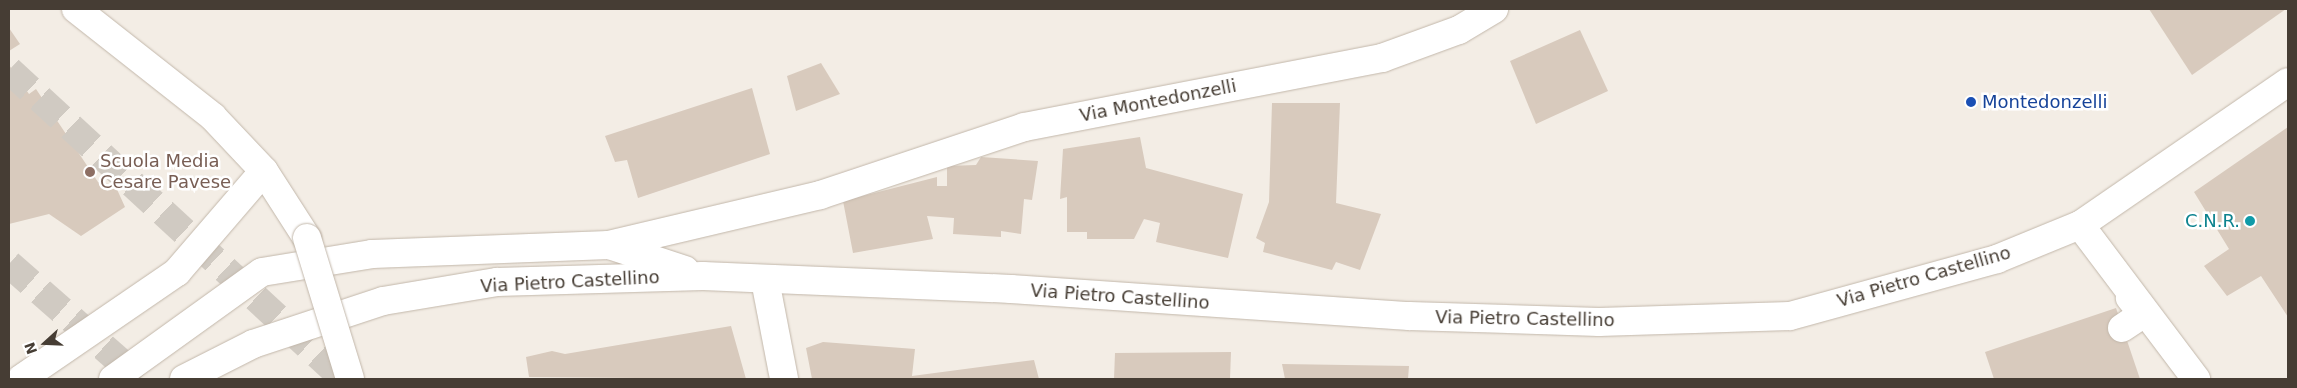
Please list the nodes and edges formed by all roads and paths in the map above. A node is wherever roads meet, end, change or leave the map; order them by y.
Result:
1 (76, 9) edge
2 (1494, 9) edge
3 (2288, 82) edge
4 (264, 171) junction
5 (820, 194) joint
6 (2080, 225) junction
7 (609, 245) junction
8 (703, 276) junction
9 (764, 280) junction
10 (2122, 328) dead end
11 (22, 379) edge
12 (113, 379) edge
13 (184, 379) edge
14 (350, 379) edge
15 (784, 379) edge
16 (2196, 379) edge

1 - 4 street
2 - 5 street, Via Montedonzelli
3 - 6 street, Via Pietro Castellino
4 - 11 street
4 - 14 street, bridge
5 - 7 street, Via Pietro Castellino
6 - 9 street, Via Pietro Castellino
6 - 10 street
6 - 16 street
7 - 8 street, Via Pietro Castellino
7 - 12 street, Via Pietro Castellino
8 - 9 street, Via Pietro Castellino
8 - 13 street, Via Pietro Castellino
9 - 15 street

